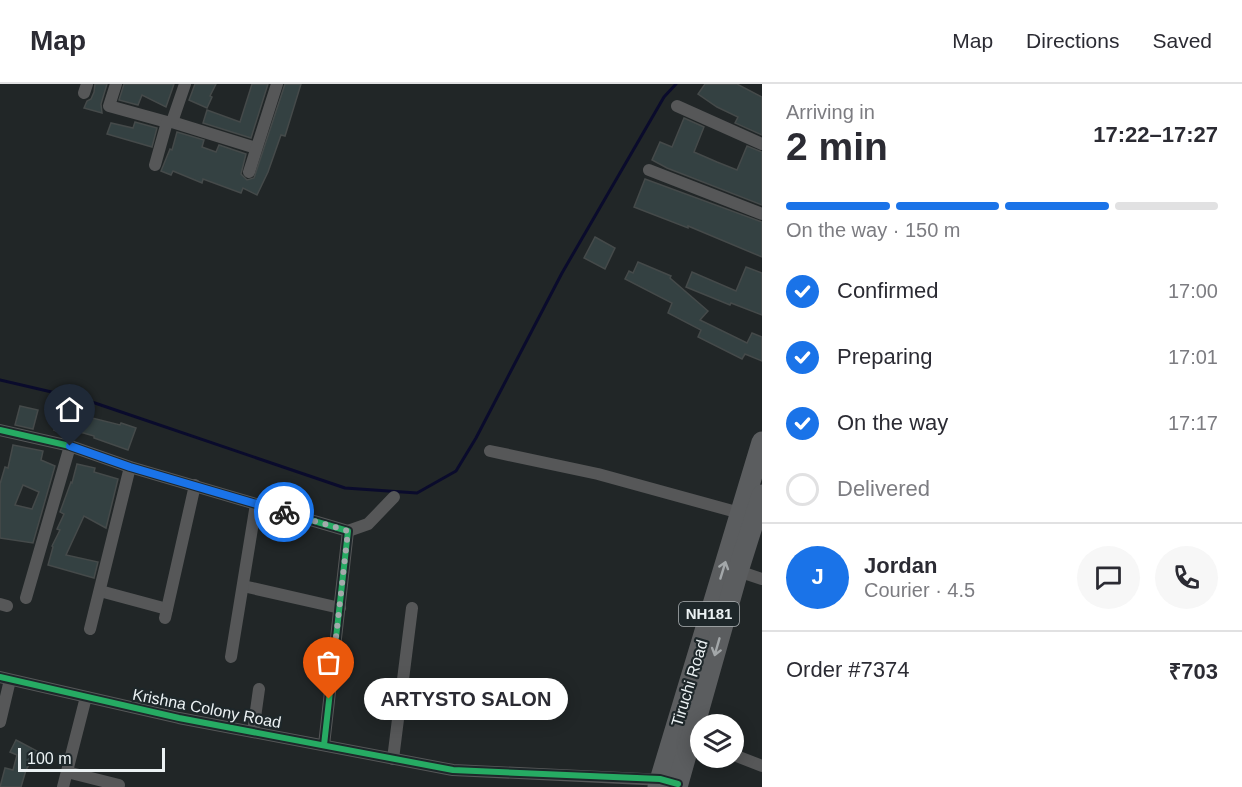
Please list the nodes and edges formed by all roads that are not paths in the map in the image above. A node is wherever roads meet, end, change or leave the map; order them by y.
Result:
1 (116, 84) edge
2 (184, 84) edge
3 (277, 84) edge
4 (677, 106) dead end
5 (170, 122) junction
6 (762, 144) edge
7 (256, 148) junction
8 (155, 165) dead end
9 (649, 170) dead end
10 (249, 172) dead end
11 (762, 213) edge
12 (0, 432) edge
13 (762, 442) edge
14 (70, 446) junction
15 (490, 451) dead end
16 (130, 467) junction
17 (195, 486) junction
18 (762, 495) edge
19 (394, 497) dead end
20 (256, 504) junction
21 (740, 513) junction
22 (348, 531) junction
23 (738, 571) junction
24 (762, 579) edge
25 (243, 586) junction
26 (100, 591) junction
27 (26, 598) dead end
28 (339, 608) junction
29 (412, 608) dead end
30 (90, 629) dead end
31 (231, 657) dead end
32 (5, 679) edge
33 (259, 689) dead end
34 (86, 697) junction
35 (0, 722) edge
36 (253, 732) junction
37 (688, 739) edge
38 (324, 745) junction
39 (393, 759) junction
40 (744, 759) edge
41 (762, 766) edge
42 (67, 772) junction
43 (668, 784) edge
44 (119, 785) dead end
45 (63, 787) edge

1 - 5 street
2 - 5 street
3 - 7 street
4 - 6 street
5 - 7 street
5 - 8 street
7 - 10 street
9 - 11 street
12 - 14 street
13 - 21 highway, Tiruchi Road / NH181
14 - 16 street
14 - 27 street
15 - 21 street
16 - 17 street
16 - 26 street
17 - 20 street
17 - 26 street
18 - 23 highway, NH181
19 - 22 street
20 - 22 street
20 - 25 street
37 -> 21 highway, Tiruchi Road / NH181
22 - 28 street
23 - 24 street
23 -> 37 highway, NH181
25 - 28 street
25 - 31 street
26 - 30 street
28 - 38 street
29 - 39 street
32 - 34 street, Krishna Colony Road
32 - 35 street
33 - 36 street
34 - 36 street, Krishna Colony Road
34 - 42 street
36 - 38 street, Krishna Colony Road
37 - 43 highway, NH181
38 - 39 street, Krishna Colony Road
39 - 43 street, Krishna Colony Road
40 - 41 street
42 - 44 street
42 - 45 street

